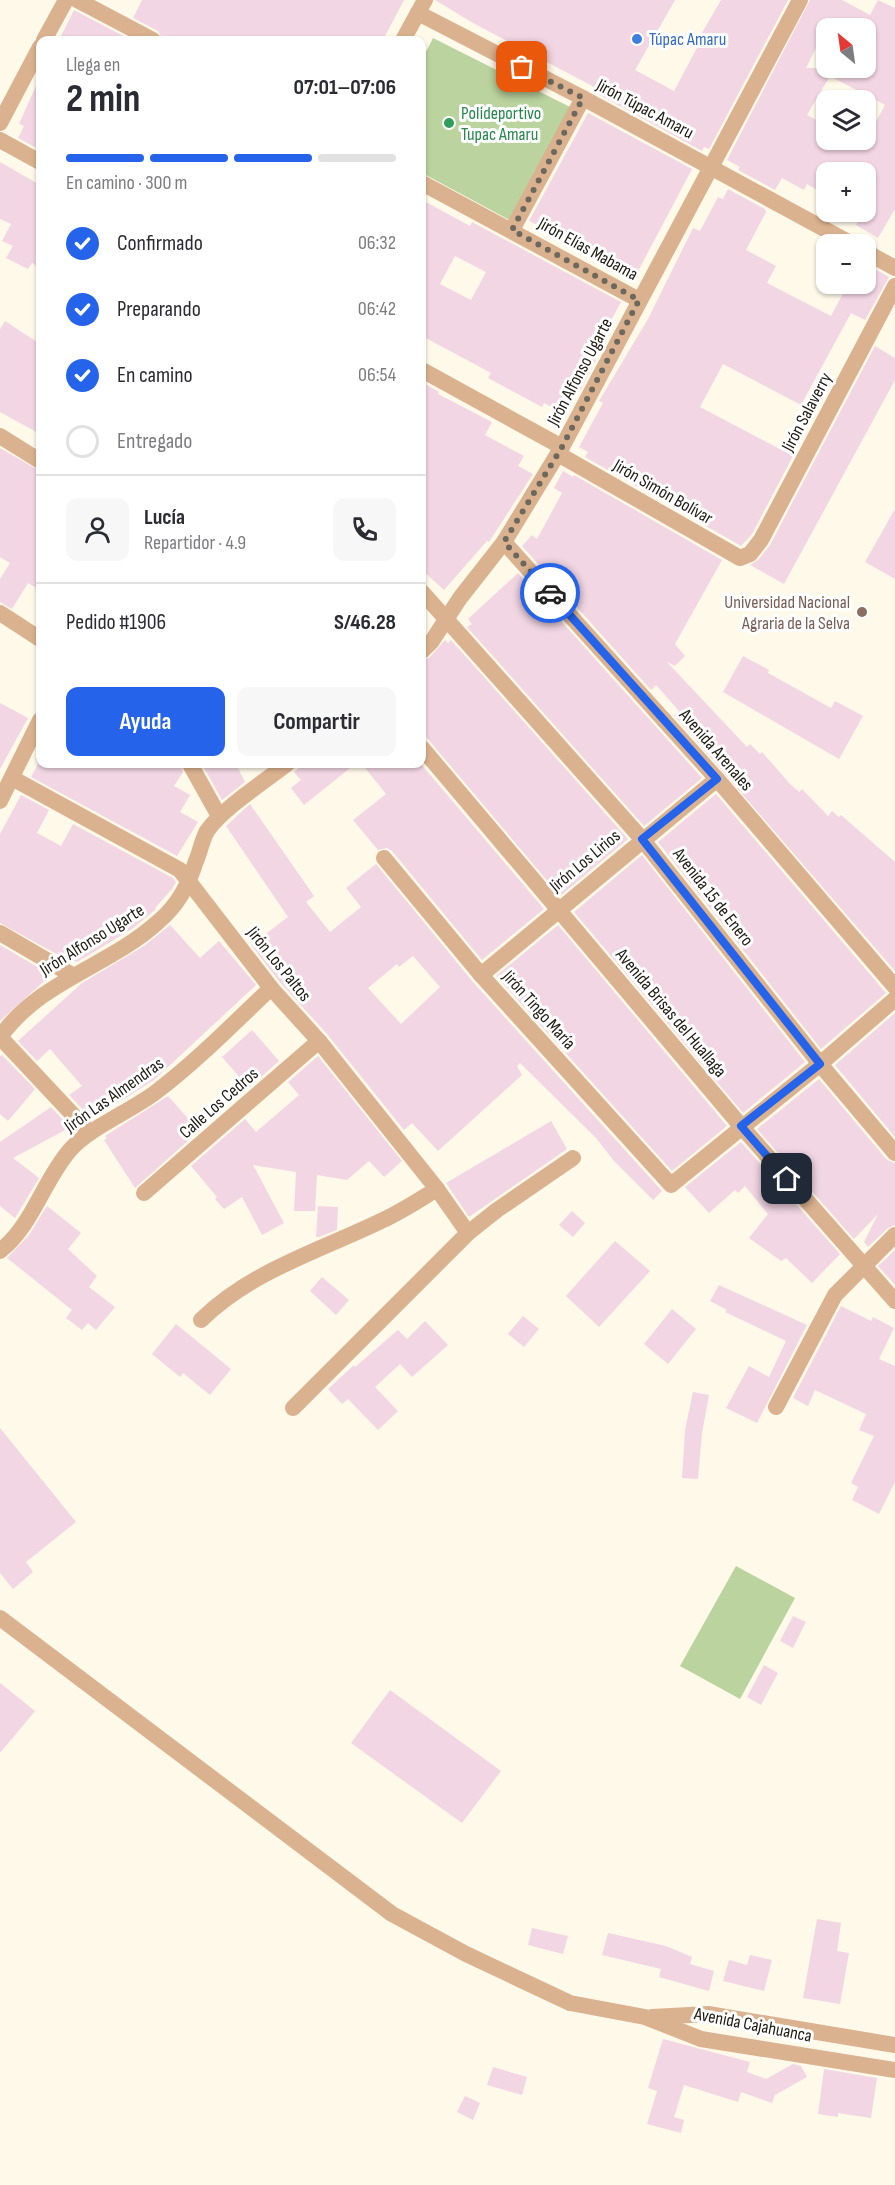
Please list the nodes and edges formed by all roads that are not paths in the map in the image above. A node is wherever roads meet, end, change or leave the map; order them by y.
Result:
1 (66, 0) edge
2 (77, 0) edge
3 (800, 0) edge
4 (421, 7) edge
5 (46, 36) edge
6 (145, 36) edge
7 (405, 36) edge
8 (36, 55) edge
9 (583, 98) junction
10 (0, 123) edge
11 (0, 140) edge
12 (36, 160) edge
13 (711, 167) junction
14 (426, 185) edge
15 (512, 230) junction
16 (834, 234) edge
17 (876, 258) edge
18 (895, 268) edge
19 (895, 286) edge
20 (639, 300) junction
21 (426, 372) edge
22 (0, 436) edge
23 (560, 451) junction
24 (36, 458) edge
25 (504, 542) junction
26 (750, 554) joint
27 (426, 597) edge
28 (0, 613) edge
29 (446, 622) junction
30 (36, 636) edge
31 (426, 647) edge
32 (36, 728) edge
33 (426, 752) edge
34 (192, 768) edge
35 (282, 768) edge
36 (12, 778) junction
37 (717, 779) junction
38 (0, 801) edge
39 (219, 816) junction
40 (642, 839) junction
41 (384, 858) dead end
42 (189, 882) junction
43 (558, 909) junction
44 (0, 933) edge
45 (72, 975) junction
46 (481, 975) junction
47 (895, 987) edge
48 (271, 988) junction
49 (895, 999) edge
50 (0, 1037) edge
51 (319, 1041) junction
52 (820, 1064) junction
53 (741, 1126) junction
54 (90, 1133) junction
55 (895, 1153) edge
56 (573, 1158) dead end
57 (437, 1189) junction
58 (144, 1193) dead end
59 (468, 1233) junction
60 (895, 1235) edge
61 (0, 1251) edge
62 (862, 1266) junction
63 (895, 1301) edge
64 (201, 1320) dead end
65 (776, 1407) dead end
66 (293, 1408) dead end
67 (0, 1618) edge
68 (645, 2018) junction
69 (895, 2045) edge
70 (895, 2070) edge

1 - 5 street
2 - 6 street
3 - 13 street, Jirón Alfonso Ugarte
4 - 7 street
4 - 9 street, Jirón Túpac Amaru
8 - 10 street
9 - 13 street, Jirón Túpac Amaru
9 - 15 street
11 - 12 street
13 - 16 street, Jirón Túpac Amaru
13 - 20 street, Jirón Alfonso Ugarte
14 - 15 street, Jirón Elías Mabama
15 - 20 street, Jirón Elías Mabama
17 - 18 street
19 - 26 street, Jirón Salaverry
20 - 23 street, Jirón Alfonso Ugarte
21 - 23 street, Jirón Simón Bolívar
22 - 24 street
23 - 25 street, Jirón Alfonso Ugarte
23 - 26 street, Jirón Simón Bolívar
25 - 29 street, Jirón Alfonso Ugarte
25 - 37 street, Avenida Arenales
27 - 29 street, Avenida 15 de Enero
28 - 30 street
29 - 31 street, Jirón Alfonso Ugarte
29 - 40 street, Avenida 15 de Enero
32 - 36 street
33 - 43 street, Avenida Brisas del Huallaga
34 - 39 street
35 - 39 street, Jirón Alfonso Ugarte
36 - 38 street
36 - 42 street, Jirón Los Paltos
37 - 40 street, Jirón Los Lirios
37 - 47 street, Avenida Arenales
39 - 42 street, Jirón Alfonso Ugarte
40 - 43 street, Jirón Los Lirios
40 - 52 street, Avenida 15 de Enero
41 - 46 street, Jirón Tingo María
42 - 45 street, Jirón Alfonso Ugarte
42 - 48 street, Jirón Los Paltos
43 - 46 street, Jirón Los Lirios
43 - 53 street, Avenida Brisas del Huallaga
44 - 45 street
45 - 50 street, Jirón Alfonso Ugarte
46 - 53 street, Jirón Tingo María
48 - 51 street, Jirón Los Paltos
48 - 54 street, Jirón Las Almendras
49 - 52 street
50 - 54 street
51 - 57 street, Jirón Los Paltos
51 - 58 street, Calle Los Cedros
52 - 53 street
52 - 55 street, Avenida 15 de Enero
53 - 62 street, Avenida Brisas del Huallaga
54 - 61 street, Jirón Las Almendras
56 - 59 street
57 - 59 street, Jirón Los Paltos
57 - 64 street
59 - 66 street
60 - 62 street
62 - 63 street, Avenida Brisas del Huallaga
62 - 65 street
67 - 68 street, Avenida Cajahuanca
68 - 69 street
68 - 70 street, Avenida Cajahuanca

